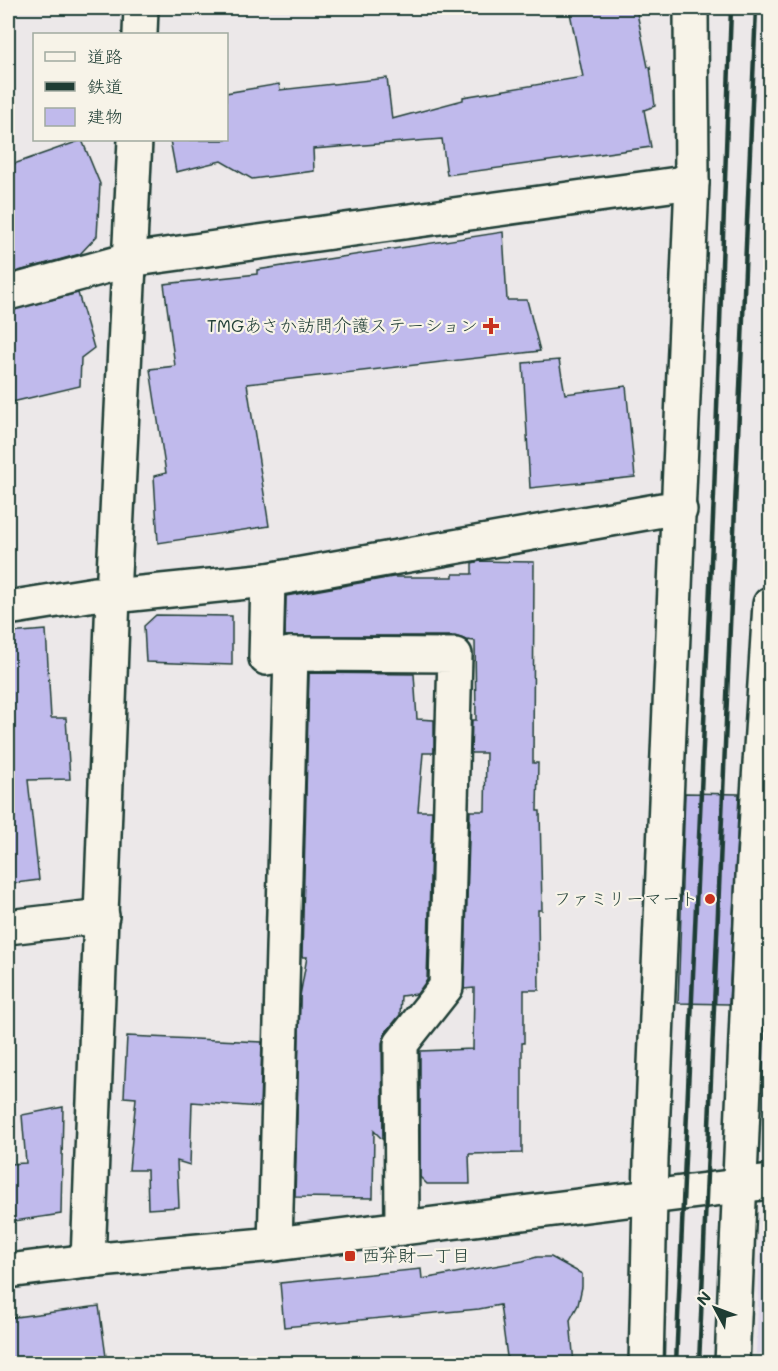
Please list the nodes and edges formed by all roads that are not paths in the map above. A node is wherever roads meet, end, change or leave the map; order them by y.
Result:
1 (141, 8) edge
2 (691, 8) edge
3 (140, 33) edge
4 (135, 141) edge
5 (692, 182) junction
6 (129, 260) junction
7 (8, 292) edge
8 (680, 510) junction
9 (268, 580) junction
10 (113, 597) junction
11 (771, 604) edge
12 (8, 608) edge
13 (291, 654) junction
14 (762, 876) edge
15 (102, 916) junction
16 (8, 927) edge
17 (755, 1185) edge
18 (650, 1198) junction
19 (402, 1228) junction
20 (275, 1244) junction
21 (88, 1261) junction
22 (8, 1271) edge
23 (646, 1364) edge
24 (732, 1364) edge

1 - 3 street
2 - 5 street
4 - 6 street
5 - 6 street
5 - 8 street
6 - 7 street
6 - 10 street
8 - 9 street
8 - 18 street
9 - 10 street
9 - 13 street
10 - 12 street
10 - 15 street
11 - 14 street
13 - 19 street
13 - 20 street
14 - 17 street
15 - 16 street
15 - 21 street
17 - 18 street
17 - 24 street
18 - 19 street
18 - 23 street
19 - 20 street
20 - 21 street
21 - 22 street

